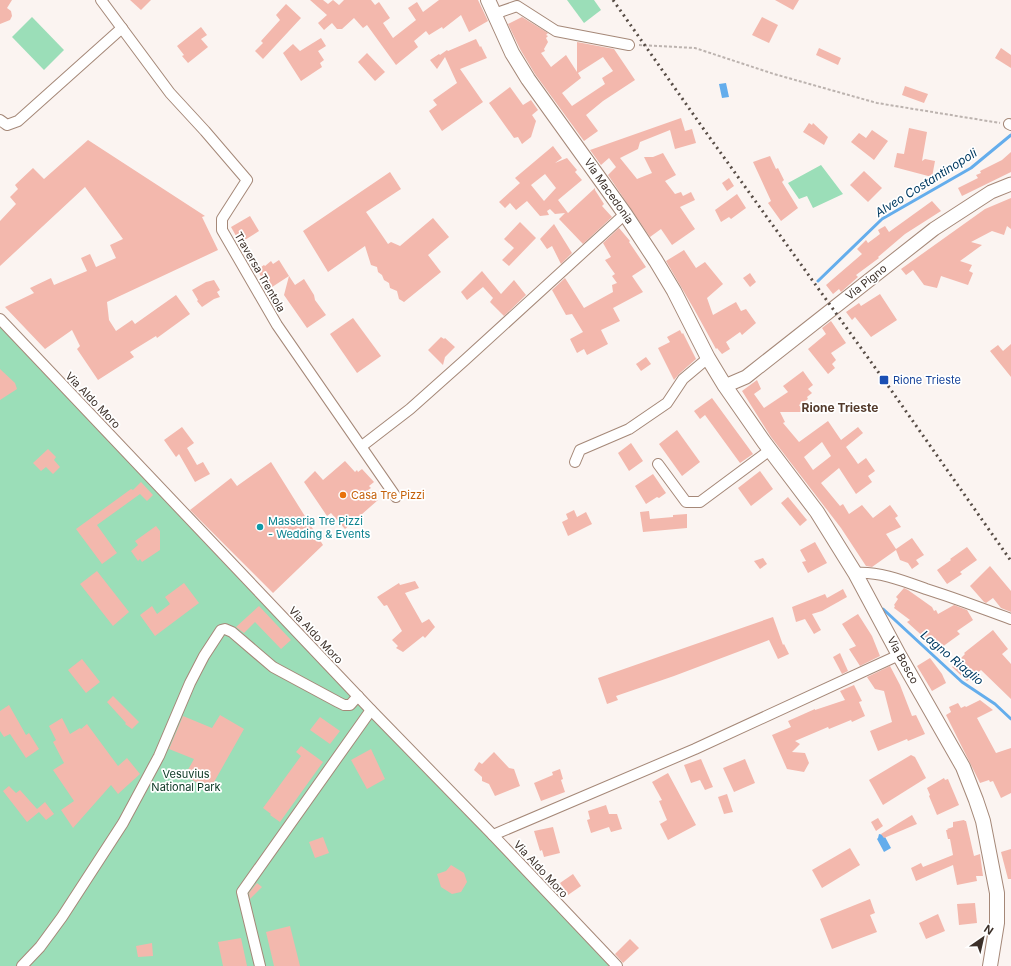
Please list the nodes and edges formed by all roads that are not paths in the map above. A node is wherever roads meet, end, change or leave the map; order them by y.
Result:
1 (101, 0) edge
2 (488, 0) edge
3 (494, 14) junction
4 (122, 28) junction
5 (629, 45) road end
6 (0, 120) edge
7 (1011, 184) edge
8 (625, 214) junction
9 (0, 319) edge
10 (708, 358) junction
11 (725, 386) junction
12 (362, 446) junction
13 (770, 450) junction
14 (575, 462) dead end
15 (658, 464) dead end
16 (396, 496) dead end
17 (855, 573) junction
18 (1011, 619) edge
19 (899, 655) junction
20 (358, 696) junction
21 (371, 710) junction
22 (493, 835) junction
23 (22, 966) edge
24 (260, 966) edge
25 (617, 966) edge
26 (990, 966) edge

1 - 4 street, Traversa Trentola
2 - 3 main road, Via Macedonia
3 - 5 street
3 - 8 main road, Via Macedonia
4 - 6 street
4 - 12 street, Traversa Trentola
7 - 11 street, Via Pigno
8 - 10 main road, Via Macedonia
8 - 12 street
9 - 20 street, Via Aldo Moro
10 - 11 main road, Via Macedonia
10 - 14 street
11 - 13 main road, Via Bosco
12 - 16 street, Traversa Trentola
13 - 15 street
13 - 17 main road, Via Bosco
17 - 18 street
17 - 19 main road, Via Bosco
19 - 22 street
19 - 26 main road, Via Bosco
20 - 21 street, Via Aldo Moro
20 - 23 street
21 - 22 street, Via Aldo Moro
21 - 24 street
22 - 25 street, Via Aldo Moro

